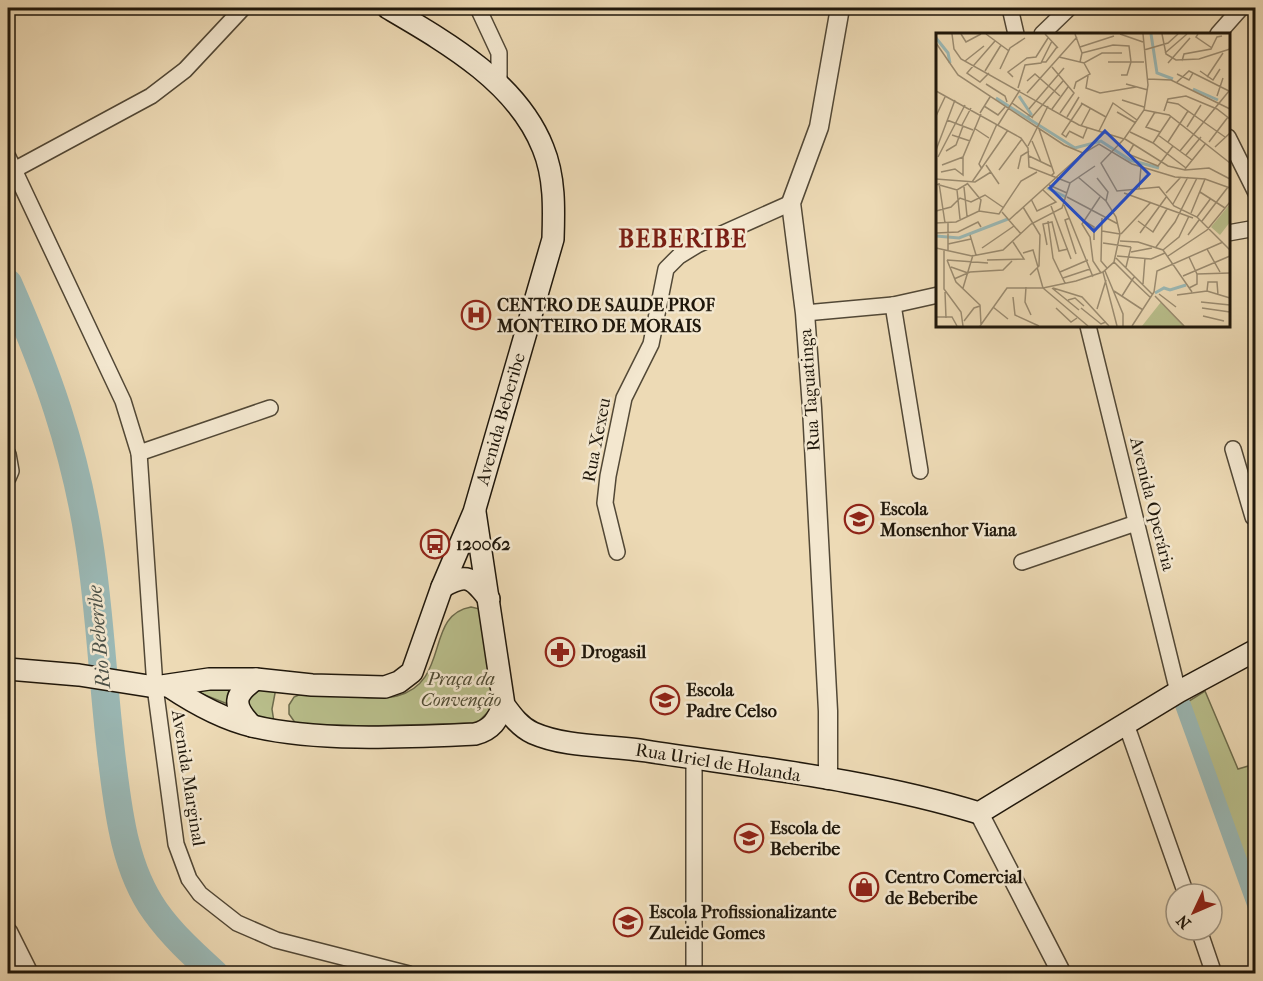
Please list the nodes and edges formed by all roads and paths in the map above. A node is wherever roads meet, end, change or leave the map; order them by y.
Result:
1 (243, 8) edge
2 (388, 8) edge
3 (478, 8) edge
4 (840, 8) edge
5 (1010, 8) edge
6 (1069, 8) edge
7 (1241, 8) edge
8 (1016, 33) edge
9 (1043, 33) edge
10 (1219, 33) edge
11 (499, 84) junction
12 (1230, 141) edge
13 (11, 163) edge
14 (1256, 193) edge
15 (791, 203) junction
16 (1256, 228) edge
17 (1230, 233) edge
18 (936, 295) edge
19 (893, 305) junction
20 (805, 313) junction
21 (1088, 327) edge
22 (270, 408) dead end
23 (1233, 450) dead end
24 (139, 453) junction
25 (8, 454) edge
26 (920, 471) dead end
27 (8, 478) edge
28 (474, 512) junction
29 (1256, 518) edge
30 (1136, 523) junction
31 (617, 552) dead end
32 (1022, 562) dead end
33 (442, 587) junction
34 (489, 599) junction
35 (1256, 650) edge
36 (8, 669) edge
37 (256, 679) junction
38 (162, 687) junction
39 (1178, 692) junction
40 (504, 705) junction
41 (1126, 724) junction
42 (252, 726) junction
43 (694, 759) junction
44 (828, 780) junction
45 (979, 813) junction
46 (1182, 882) edge
47 (8, 932) edge
48 (1203, 942) edge
49 (29, 974) edge
50 (409, 974) edge
51 (694, 974) edge
52 (1062, 974) edge
53 (1214, 974) edge

1 - 13 street
2 - 11 main road, Avenida Beberibe
3 - 11 street
4 - 15 street, Rua Taguatinga
5 - 8 street
6 - 9 street
7 - 10 street
11 - 28 main road, Avenida Beberibe
12 - 14 street
13 - 24 street, Avenida Marginal
15 - 20 street, Rua Taguatinga
15 - 31 street, Rua Xexeu
16 - 17 street
18 - 19 street
19 - 20 street
19 - 26 street
20 - 44 street, Rua Taguatinga
21 - 30 street, Avenida Operária
22 - 24 street
23 - 29 street
24 - 38 street, Avenida Marginal
25 - 27 street
28 - 33 main road, Avenida Beberibe
28 - 34 main road, Avenida Beberibe
30 - 32 street
30 - 39 street, Avenida Operária
33 - 34 main road
33 - 37 main road, Avenida Beberibe
34 - 40 main road, Avenida Beberibe
35 - 39 main road
36 - 38 main road
37 - 38 main road
37 - 42 main road
38 - 42 main road
38 - 50 street, Avenida Marginal
39 - 41 main road
40 - 42 main road
40 - 43 main road, Rua Uriel de Holanda
41 - 45 main road
41 - 46 street
43 - 44 main road, Rua Uriel de Holanda
43 - 51 street
44 - 45 main road, Rua Uriel de Holanda
45 - 52 street
47 - 49 street
48 - 53 street

